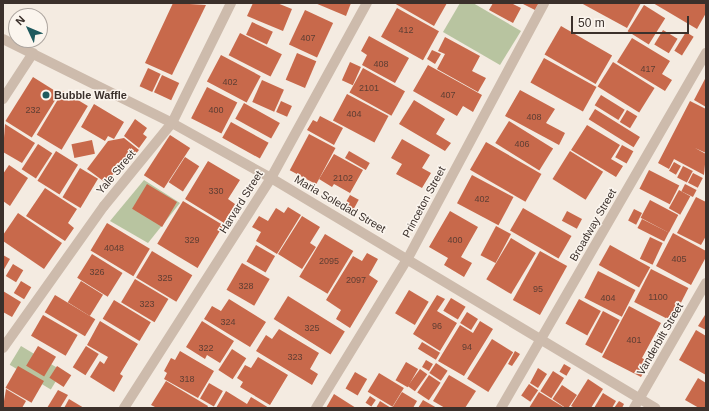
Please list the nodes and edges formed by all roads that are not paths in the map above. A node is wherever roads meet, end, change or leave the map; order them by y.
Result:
1 (232, 3) edge
2 (368, 3) edge
3 (544, 3) edge
4 (3, 39) edge
5 (33, 53) junction
6 (706, 53) edge
7 (3, 99) edge
8 (172, 123) junction
9 (271, 178) junction
10 (408, 258) junction
11 (706, 283) edge
12 (540, 339) junction
13 (3, 348) edge
14 (637, 404) edge
15 (124, 408) edge
16 (316, 408) edge
17 (501, 408) edge
18 (656, 408) edge

1 - 8 street, Yale Street
2 - 9 street, Harvard Street
3 - 10 street, Princeton Street
4 - 5 street, Maria Soledad Street
5 - 7 street
5 - 8 street, Maria Soledad Street
6 - 12 street, Broadway Street
8 - 9 street, Maria Soledad Street
8 - 13 street, Yale Street
9 - 10 street, Maria Soledad Street
9 - 15 street, Harvard Street
10 - 12 street, Maria Soledad Street
10 - 16 street, Princeton Street
11 - 14 street, Vanderbilt Street
12 - 14 street, Maria Soledad Street
12 - 17 street, Broadway Street
14 - 18 street, Maria Soledad Street

